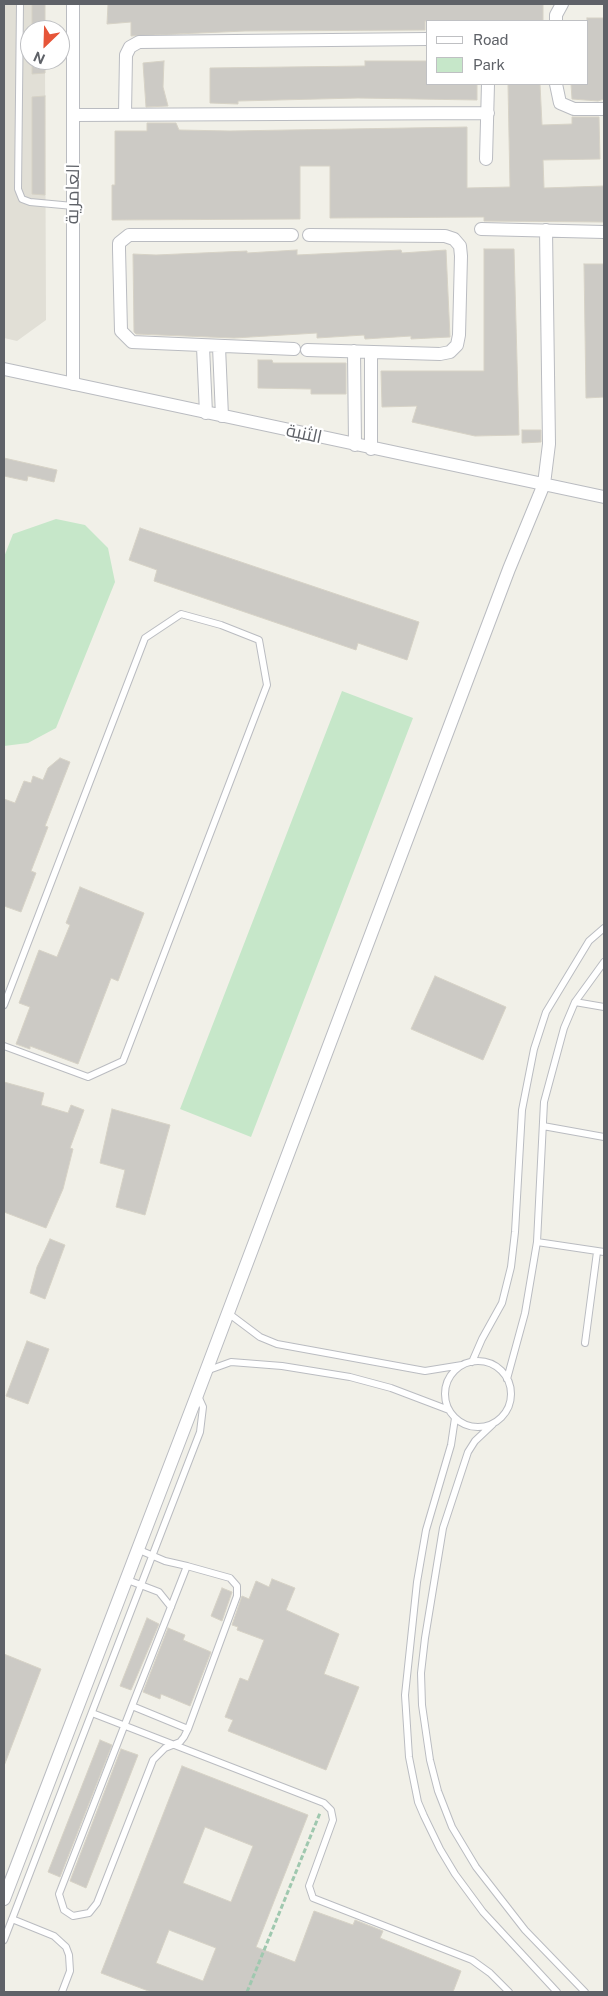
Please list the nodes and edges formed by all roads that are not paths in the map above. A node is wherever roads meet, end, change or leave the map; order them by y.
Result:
1 (20, 4) edge
2 (73, 4) edge
3 (562, 4) edge
4 (556, 20) edge
5 (426, 39) edge
6 (488, 85) edge
7 (556, 85) edge
8 (604, 109) edge
9 (488, 113) junction
10 (125, 114) junction
11 (74, 115) junction
12 (486, 159) dead end
13 (73, 206) junction
14 (481, 229) dead end
15 (546, 230) junction
16 (604, 232) edge
17 (292, 235) dead end
18 (309, 235) dead end
19 (203, 347) junction
20 (219, 347) junction
21 (354, 351) junction
22 (371, 352) junction
23 (4, 369) edge
24 (73, 384) junction
25 (206, 413) junction
26 (222, 416) junction
27 (355, 445) junction
28 (371, 449) junction
29 (544, 484) junction
30 (604, 497) edge
31 (604, 928) edge
32 (604, 962) edge
33 (575, 1002) junction
34 (4, 1005) edge
35 (604, 1007) edge
36 (4, 1046) edge
37 (543, 1126) junction
38 (604, 1137) edge
39 (537, 1242) junction
40 (597, 1252) junction
41 (604, 1252) edge
42 (227, 1313) junction
43 (585, 1343) dead end
44 (472, 1362) junction
45 (462, 1365) junction
46 (205, 1372) junction
47 (507, 1379) junction
48 (197, 1395) junction
49 (449, 1410) junction
50 (455, 1418) junction
51 (494, 1424) junction
52 (137, 1549) junction
53 (153, 1556) junction
54 (186, 1566) junction
55 (125, 1579) junction
56 (142, 1584) junction
57 (171, 1607) junction
58 (132, 1706) junction
59 (92, 1713) junction
60 (124, 1726) junction
61 (188, 1729) junction
62 (174, 1745) junction
63 (4, 1899) edge
64 (12, 1919) junction
65 (4, 1940) edge
66 (62, 1992) edge
67 (509, 1992) edge
68 (557, 1992) edge
69 (585, 1992) edge

1 - 13 lane
2 - 11 street, العامرية
3 - 4 street
5 - 10 street
6 - 9 street
7 - 8 street
9 - 10 street
9 - 12 street
10 - 11 street
11 - 13 street, العامرية
13 - 24 street, العامرية
14 - 15 street
15 - 16 street
15 - 29 street
17 - 19 street
18 - 22 street
19 - 20 street
19 - 25 street
20 - 21 street
20 - 26 street
21 - 22 street
21 - 27 street
22 - 28 street
23 - 24 street, الثنية
24 - 25 street, الثنية
25 - 26 street, الثنية
26 - 27 street, الثنية
27 - 28 street, الثنية
28 - 29 street, الثنية
29 - 30 street, الثنية
29 - 42 street
31 - 44 lane
32 - 33 lane
33 - 35 lane
33 - 37 lane
34 - 36 lane
37 - 38 lane
37 - 39 lane
39 - 40 lane
39 - 47 lane
40 - 41 lane
40 - 43 lane
42 - 45 lane
42 - 46 street
44 - 45 lane
44 - 47 lane
45 - 49 lane
46 - 48 street
46 - 49 lane
47 - 51 lane
48 - 52 street
48 - 53 lane
49 - 50 lane
50 - 51 lane
50 - 68 lane
51 - 69 lane
52 - 53 lane
52 - 55 street
53 - 54 lane
53 - 56 lane
54 - 57 lane
54 - 61 lane
55 - 56 lane
55 - 63 street
56 - 57 lane
56 - 59 lane
57 - 58 lane
58 - 60 lane
58 - 61 lane
59 - 60 lane
59 - 64 lane
60 - 62 lane
60 - 62 lane
61 - 62 lane
62 - 67 lane
64 - 65 lane
64 - 66 lane

